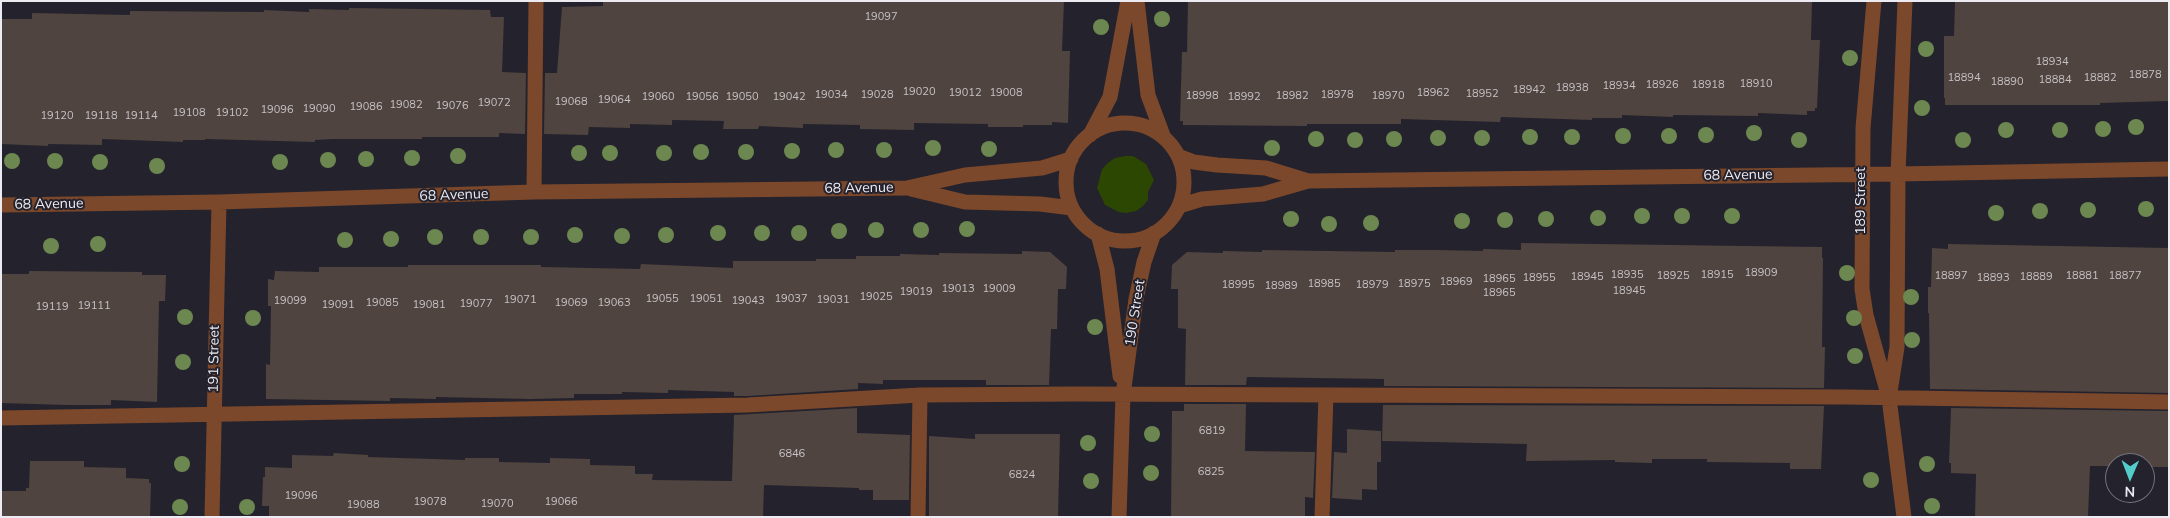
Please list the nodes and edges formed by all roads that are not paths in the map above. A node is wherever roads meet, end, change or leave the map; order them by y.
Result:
1 (536, 1) edge
2 (1128, 1) edge
3 (1137, 1) edge
4 (1874, 1) edge
5 (1905, 1) edge
6 (1090, 136) junction
7 (1164, 138) junction
8 (1178, 156) junction
9 (1071, 158) junction
10 (2169, 169) edge
11 (1861, 174) junction
12 (1898, 174) junction
13 (1308, 180) junction
14 (907, 188) junction
15 (534, 192) junction
16 (219, 202) junction
17 (1, 205) edge
18 (1178, 206) junction
19 (1072, 208) junction
20 (1154, 233) junction
21 (1098, 234) junction
22 (920, 395) junction
23 (1123, 395) junction
24 (1326, 395) junction
25 (1888, 398) junction
26 (2169, 402) edge
27 (213, 414) junction
28 (1, 418) edge
29 (212, 517) edge
30 (918, 517) edge
31 (1119, 517) edge
32 (1322, 517) edge
33 (1904, 517) edge

1 - 15 street
2 - 6 street
3 - 7 street
4 - 11 street, 189 Street
5 - 12 street, 189 Street
6 - 7 street
6 - 9 street
7 - 8 street
8 - 13 street, 68 Avenue
8 - 18 street
9 - 14 street, 68 Avenue
9 - 19 street
10 - 12 street, 68 Avenue
11 - 12 street, 68 Avenue
11 - 13 street, 68 Avenue
11 - 25 street, 189 Street
12 - 25 street, 189 Street
13 - 18 street, 68 Avenue
14 - 15 street, 68 Avenue
14 - 19 street, 68 Avenue
15 - 16 street, 68 Avenue
16 - 17 street, 68 Avenue
16 - 27 street, 191 Street
18 - 20 street
19 - 21 street
20 - 21 street
20 - 23 street, 190 Street
21 - 23 street, 190 Street
22 - 23 street
22 - 27 street
22 - 30 street
23 - 24 street
23 - 31 street, 190 Street
24 - 25 street
24 - 32 street
25 - 26 street
25 - 33 street, 189 Street
27 - 28 street
27 - 29 street, 191 Street

